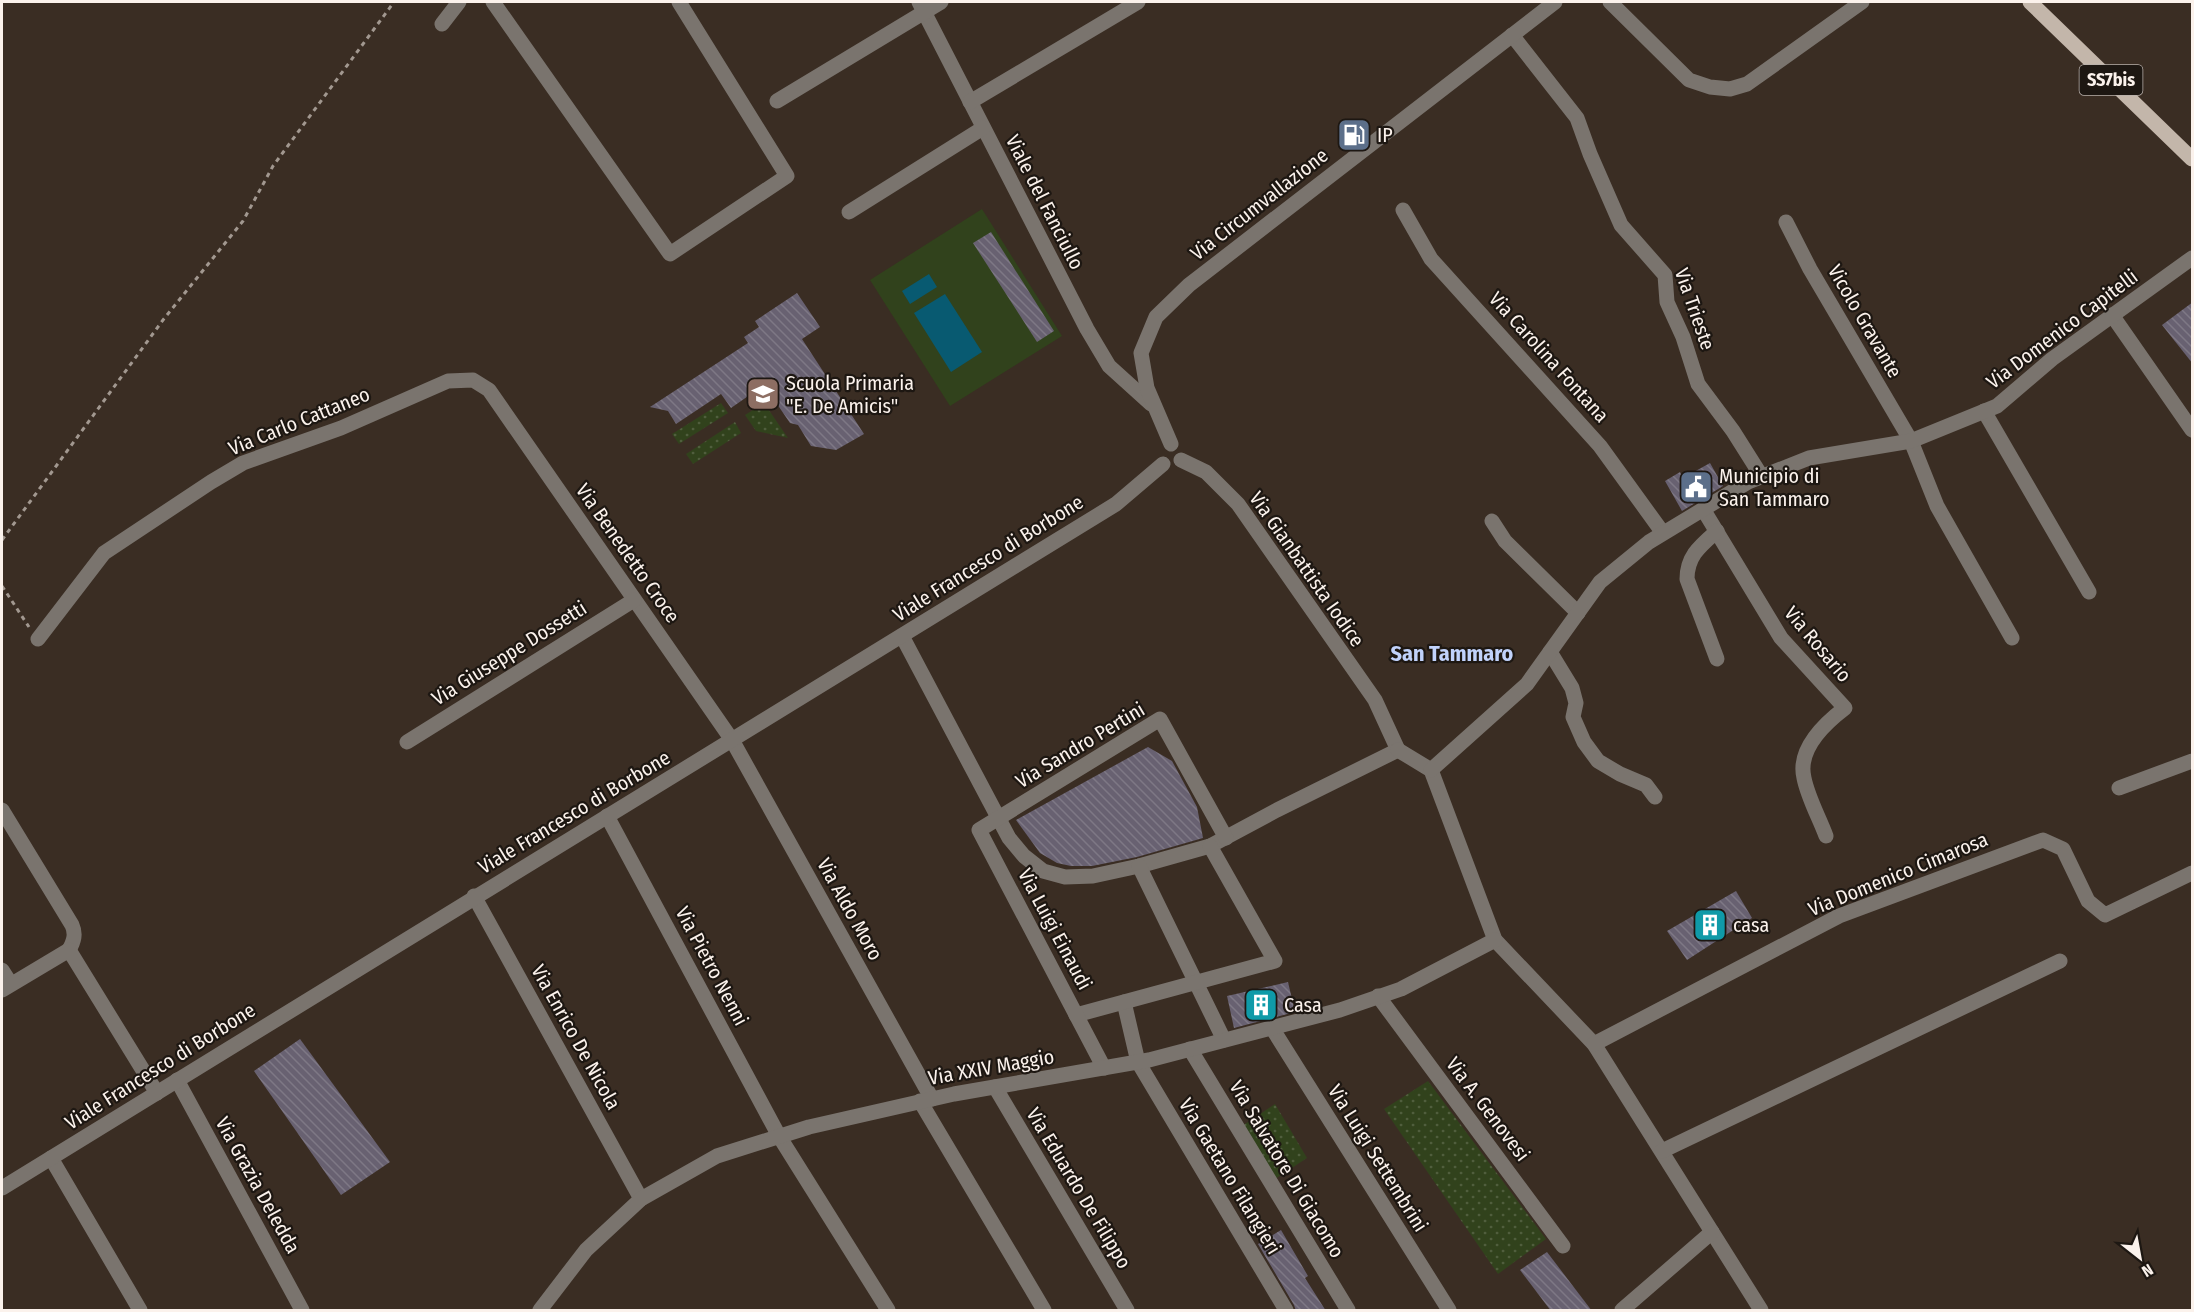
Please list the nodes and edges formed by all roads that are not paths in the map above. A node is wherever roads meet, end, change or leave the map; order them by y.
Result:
1 (459, 2) edge
2 (493, 2) edge
3 (941, 2) edge
4 (1138, 2) edge
5 (1555, 2) edge
6 (1610, 2) edge
7 (1862, 2) edge
8 (2030, 2) edge
9 (686, 4) edge
10 (921, 7) edge
11 (442, 24) dead end
12 (1512, 35) junction
13 (777, 101) dead end
14 (970, 102) junction
15 (983, 128) junction
16 (2193, 159) edge
17 (1403, 210) dead end
18 (849, 212) dead end
19 (1786, 222) dead end
20 (2193, 258) edge
21 (2112, 315) junction
22 (489, 390) joint
23 (1155, 407) junction
24 (1984, 411) junction
25 (2193, 430) edge
26 (1911, 441) junction
27 (1171, 444) junction
28 (1181, 460) junction
29 (1163, 464) junction
30 (1762, 477) junction
31 (1703, 509) junction
32 (1492, 521) dead end
33 (1717, 531) junction
34 (1663, 533) junction
35 (2089, 592) dead end
36 (634, 600) junction
37 (1578, 614) junction
38 (902, 636) junction
39 (2012, 638) dead end
40 (38, 639) road end
41 (1550, 651) junction
42 (1717, 659) dead end
43 (732, 740) junction
44 (407, 742) dead end
45 (1398, 750) junction
46 (2193, 761) edge
47 (1431, 771) junction
48 (2119, 788) dead end
49 (1655, 797) dead end
50 (2, 810) edge
51 (607, 816) junction
52 (998, 818) junction
53 (1826, 836) dead end
54 (1226, 838) junction
55 (1210, 846) junction
56 (1139, 866) junction
57 (2193, 873) edge
58 (474, 896) junction
59 (1495, 940) junction
60 (69, 950) junction
61 (2060, 961) dead end
62 (2, 970) edge
63 (1196, 983) junction
64 (6, 987) edge
65 (1378, 996) junction
66 (1125, 1002) junction
67 (1076, 1015) junction
68 (1272, 1028) junction
69 (1224, 1040) junction
70 (1594, 1044) junction
71 (1190, 1049) junction
72 (1138, 1062) junction
73 (1104, 1068) junction
74 (177, 1080) junction
75 (995, 1087) junction
76 (157, 1093) junction
77 (926, 1100) junction
78 (779, 1136) junction
79 (1662, 1151) junction
80 (51, 1158) junction
81 (2, 1188) edge
82 (641, 1199) junction
83 (1712, 1232) junction
84 (1563, 1246) dead end
85 (140, 1311) edge
86 (302, 1311) edge
87 (540, 1311) edge
88 (888, 1311) edge
89 (1044, 1311) edge
90 (1127, 1311) edge
91 (1286, 1311) edge
92 (1348, 1311) edge
93 (1449, 1311) edge
94 (1622, 1311) edge
95 (1761, 1311) edge

1 - 11 street
2 - 9 street
3 - 10 street
4 - 14 street
5 - 12 street, Via Circumvallazione
6 - 7 street
8 - 16 main road, SS7bis
10 - 13 street
10 - 14 street, Viale del Fanciullo
12 - 23 street, Via Circumvallazione
12 - 30 street, Via Trieste
14 - 15 street, Viale del Fanciullo
15 - 18 street
15 - 23 street, Viale del Fanciullo
17 - 34 street, Via Carolina Fontana
19 - 26 street, Vicolo Gravante
20 - 21 street, Via Domenico Capitelli
21 - 24 street, Via Domenico Capitelli
21 - 25 street
22 - 36 street, Via Benedetto Croce
22 - 40 street, Via Carlo Cattaneo
23 - 27 street, Via Circumvallazione
24 - 26 street, Via Domenico Capitelli
24 - 35 street
26 - 30 street, Via Domenico Capitelli
26 - 39 street, Vicolo Gravante
27 - 28 street
27 - 29 street
28 - 29 street
28 - 45 street, Via Gianbattista Iodice
29 - 38 street, Viale Francesco di Borbone
30 - 31 street, Via Domenico Capitelli
31 - 33 street, Via Rosario
31 - 34 street, Via Domenico Capitelli
32 - 37 street
33 - 42 street
33 - 53 street, Via Rosario
34 - 37 street, Via Domenico Capitelli
36 - 43 street, Via Benedetto Croce
36 - 44 street, Via Giuseppe Dossetti
37 - 41 street, Via Domenico Capitelli
38 - 43 street, Viale Francesco di Borbone
38 - 52 street
41 - 47 street, Via Domenico Capitelli
41 - 49 street
43 - 51 street, Viale Francesco di Borbone
43 - 77 street, Via Aldo Moro
45 - 47 street
45 - 54 street
46 - 48 street
47 - 59 street
50 - 60 street
51 - 58 street, Viale Francesco di Borbone
51 - 78 street, Via Pietro Nenni
52 - 54 street, Via Sandro Pertini
52 - 56 street
52 - 67 street, Via Luigi Einaudi
54 - 55 street
55 - 56 street
55 - 63 street
56 - 63 street
57 - 70 street, Via Domenico Cimarosa
58 - 74 street, Viale Francesco di Borbone
58 - 82 street, Via Enrico De Nicola
59 - 65 street, Via XXIV Maggio
59 - 70 street
60 - 64 street
60 - 76 street
61 - 79 street
62 - 64 street
63 - 66 street
63 - 69 street
65 - 68 street, Via XXIV Maggio
65 - 84 street, Via A. Genovesi
66 - 67 street
66 - 72 street, Via Gaetano Filangieri
67 - 73 street, Via Luigi Einaudi
68 - 69 street, Via XXIV Maggio
68 - 93 street, Via Luigi Settembrini
69 - 71 street, Via XXIV Maggio
70 - 79 street
71 - 72 street, Via XXIV Maggio
71 - 92 street, Via Salvatore Di Giacomo
72 - 73 street, Via XXIV Maggio
72 - 91 street, Via Gaetano Filangieri
73 - 75 street, Via XXIV Maggio
74 - 76 street, Viale Francesco di Borbone
74 - 86 street, Via Grazia Deledda
75 - 77 street, Via XXIV Maggio
75 - 90 street, Via Eduardo De Filippo
76 - 80 street, Viale Francesco di Borbone
77 - 78 street, Via XXIV Maggio
77 - 89 street, Via Aldo Moro
78 - 82 street, Via XXIV Maggio
78 - 88 street, Via Pietro Nenni
79 - 83 street
80 - 81 street, Viale Francesco di Borbone
80 - 85 street
82 - 87 street, Via XXIV Maggio
83 - 94 street
83 - 95 street

